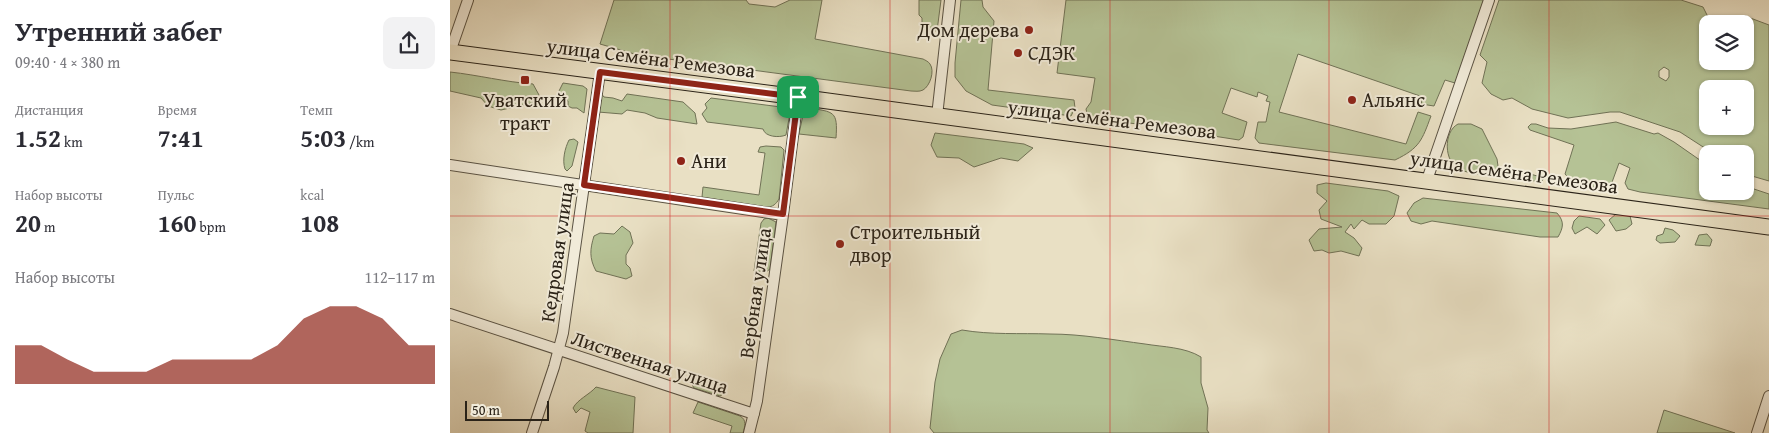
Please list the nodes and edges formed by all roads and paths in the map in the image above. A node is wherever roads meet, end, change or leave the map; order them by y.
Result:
1 (468, 0) edge
2 (950, 0) edge
3 (1488, 0) edge
4 (450, 52) edge
5 (600, 72) junction
6 (798, 97) junction
7 (936, 116) junction
8 (450, 165) edge
9 (1427, 180) junction
10 (584, 185) junction
11 (783, 214) junction
12 (1769, 227) edge
13 (450, 314) edge
14 (558, 350) junction
15 (1769, 396) edge
16 (754, 414) junction
17 (532, 433) edge
18 (749, 433) edge
19 (1757, 433) edge

1 - 4 street
2 - 7 street
3 - 9 street
4 - 5 main road, улица Семёна Ремезова
5 - 6 main road, улица Семёна Ремезова
5 - 10 street, Кедровая улица
6 - 7 main road, улица Семёна Ремезова
6 - 11 street, Вербная улица
7 - 9 main road, улица Семёна Ремезова
8 - 10 street
9 - 12 main road, улица Семёна Ремезова
10 - 11 street
10 - 14 street, Кедровая улица
11 - 16 street, Вербная улица
13 - 14 street, Лиственная улица
14 - 16 street, Лиственная улица
14 - 17 street, Кедровая улица
15 - 19 street
16 - 18 street, Вербная улица

